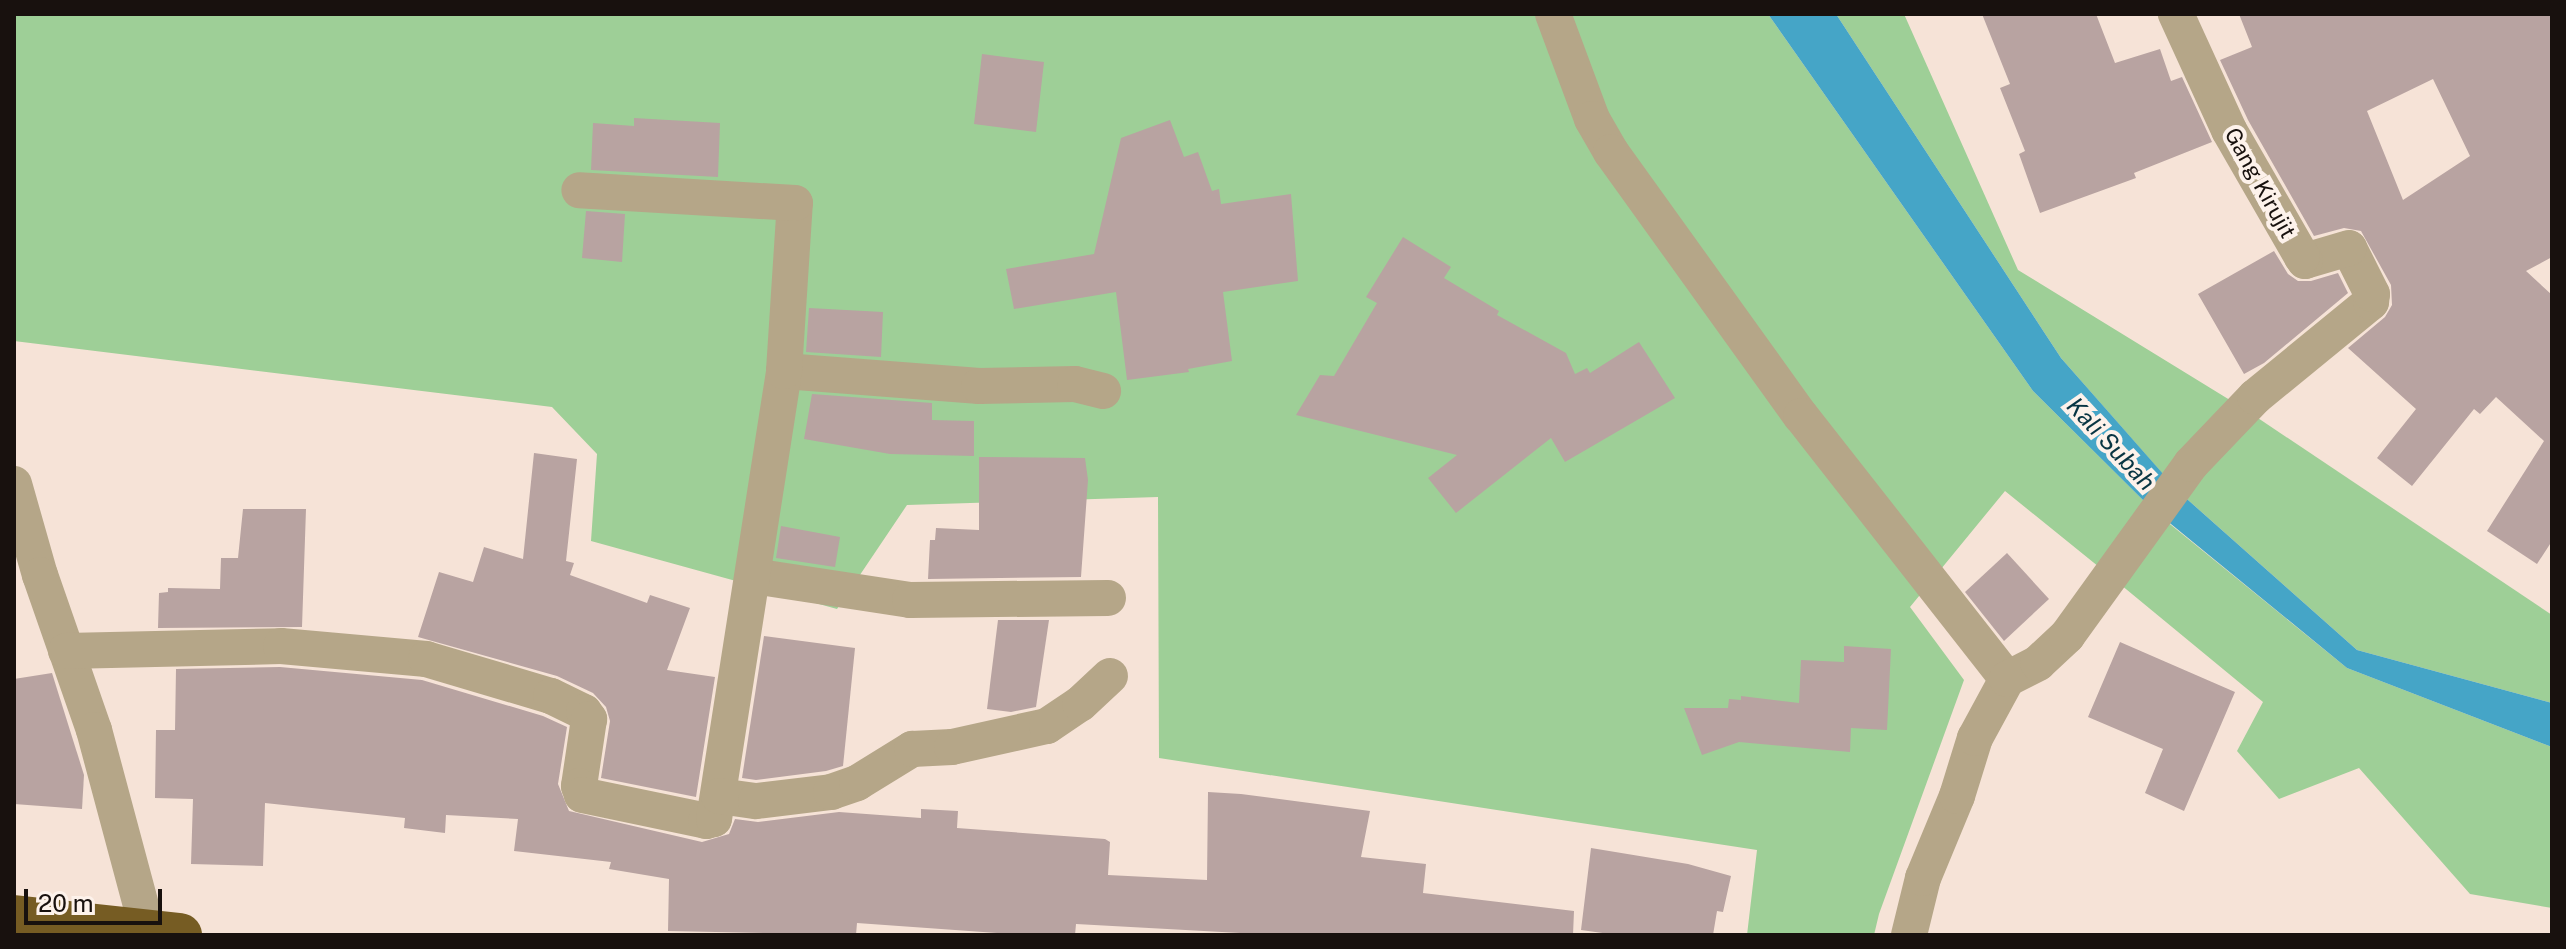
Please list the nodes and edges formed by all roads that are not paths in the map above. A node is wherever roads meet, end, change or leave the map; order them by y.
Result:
1 (1553, 14) edge
2 (2176, 14) edge
3 (579, 190) dead end
4 (784, 371) junction
5 (1103, 391) dead end
6 (14, 484) edge
7 (753, 576) junction
8 (1108, 598) dead end
9 (66, 651) junction
10 (1110, 676) dead end
11 (2007, 679) junction
12 (719, 796) junction
13 (14, 917) edge
14 (164, 933) edge
15 (1909, 935) edge

1 - 11 street
2 - 11 street, Gang Kirujit
3 - 4 street
4 - 5 street
4 - 7 street
6 - 9 street
7 - 8 street
7 - 12 street
9 - 12 street
9 - 14 street
10 - 12 street
11 - 15 street
13 - 14 highway

